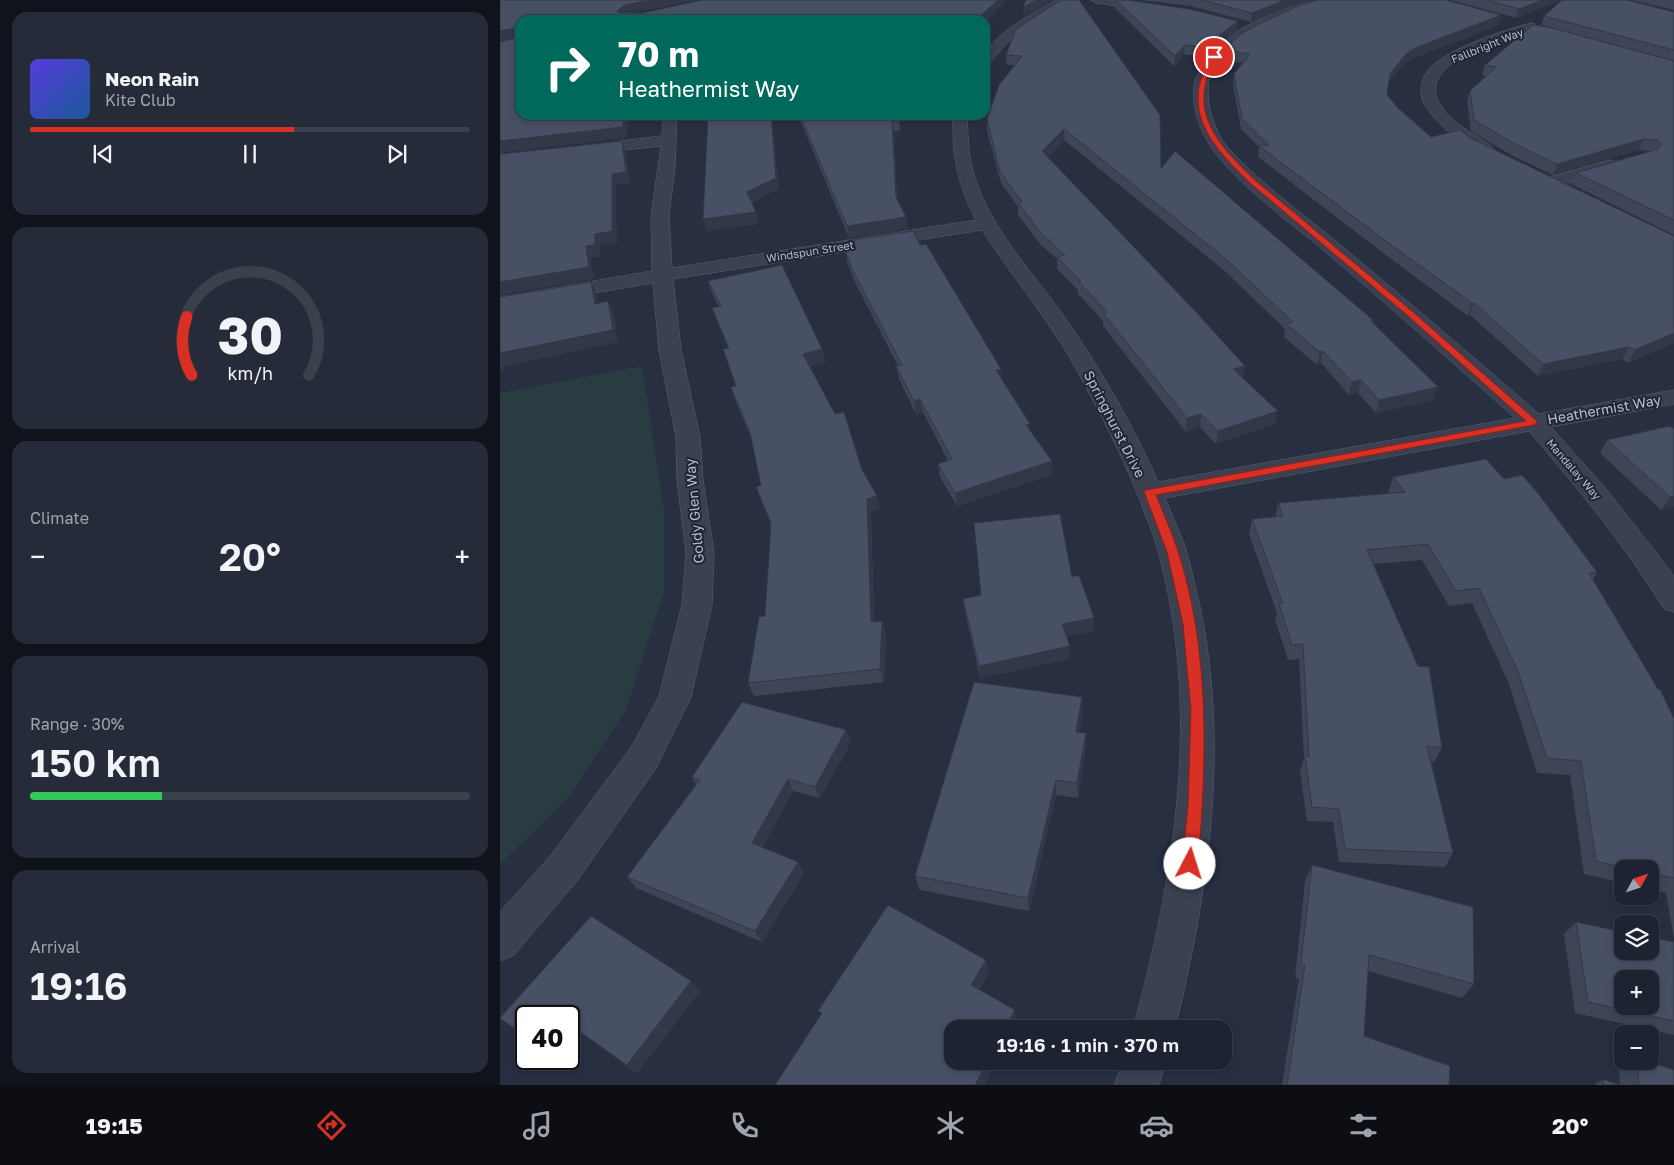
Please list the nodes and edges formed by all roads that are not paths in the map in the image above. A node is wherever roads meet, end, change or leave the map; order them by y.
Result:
1 (1066, 0) edge
2 (1097, 0) edge
3 (1326, 0) edge
4 (1164, 9) edge
5 (1512, 22) edge
6 (990, 53) edge
7 (960, 120) edge
8 (669, 127) edge
9 (570, 151) edge
10 (1502, 158) edge
11 (1626, 161) edge
12 (1534, 174) edge
13 (1550, 183) junction
14 (1568, 191) edge
15 (986, 224) junction
16 (664, 275) junction
17 (500, 303) edge
18 (1674, 396) edge
19 (1534, 422) junction
20 (1150, 492) junction
21 (1674, 601) edge
22 (500, 941) edge
23 (1157, 1020) edge
24 (1142, 1070) edge
25 (1137, 1085) edge

1 - 6 street
2 - 4 street
3 - 19 street, Mandalay Way
5 - 10 street, Fallbright Way
7 - 15 street, Springhurst Drive
8 - 9 street
8 - 16 street, Goldy Glen Way
11 - 13 street
12 - 13 street
13 - 14 street
15 - 16 street, Windspun Street
15 - 20 street, Springhurst Drive
16 - 17 street, Windspun Street
16 - 22 street, Goldy Glen Way
18 - 19 street, Heathermist Way
19 - 20 street, Heathermist Way
19 - 21 street, Mandalay Way
20 - 23 street, Springhurst Drive
24 - 25 street

